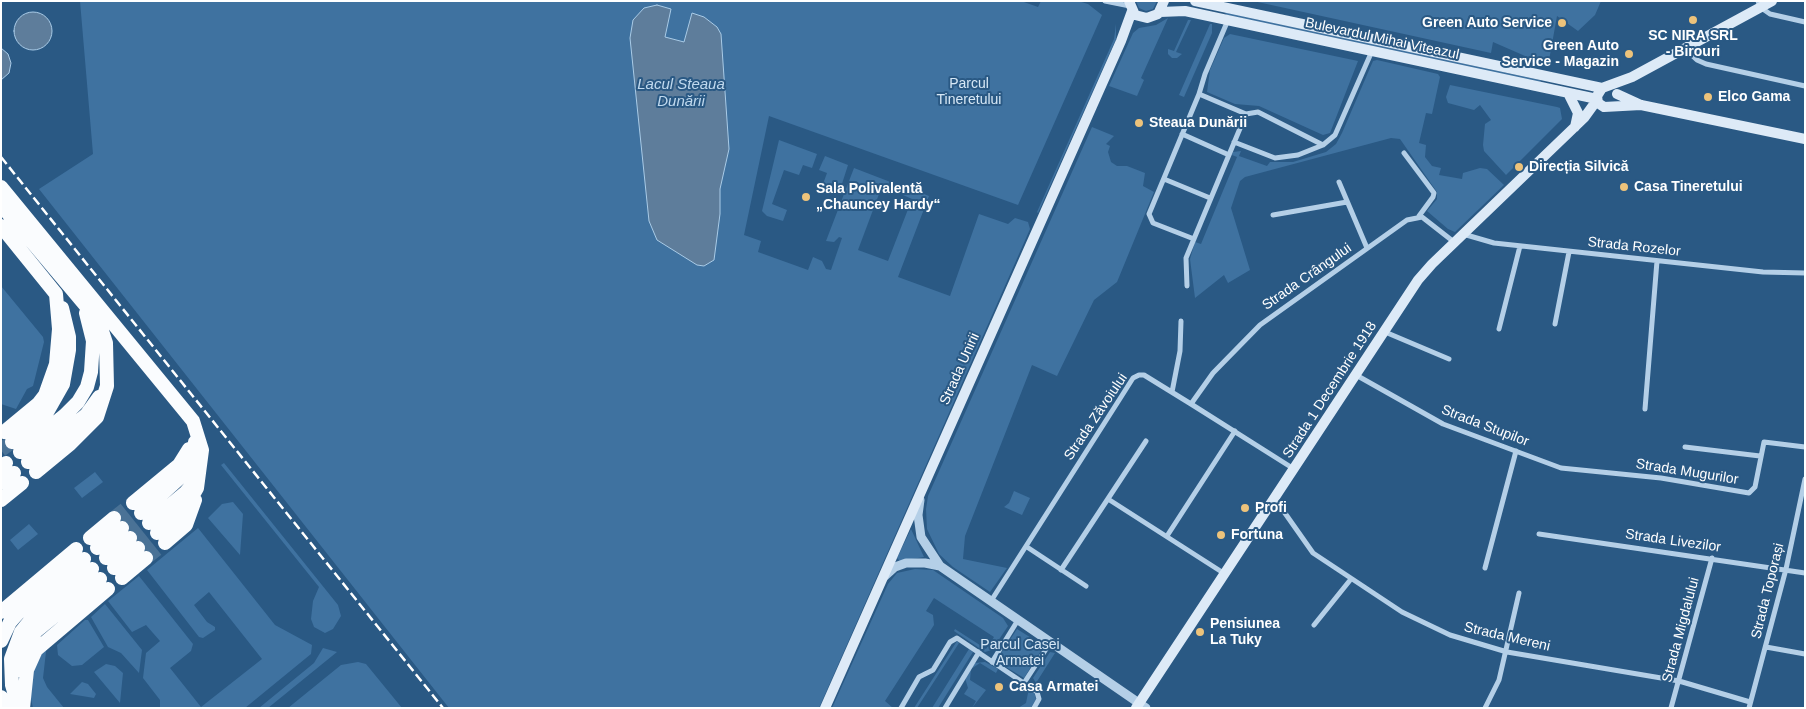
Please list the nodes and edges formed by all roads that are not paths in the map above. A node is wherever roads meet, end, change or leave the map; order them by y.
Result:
1 (1105, 1) edge
2 (1164, 1) edge
3 (1195, 1) edge
4 (1772, 1) edge
5 (1759, 4) edge
6 (1130, 6) edge
7 (1160, 12) junction
8 (1142, 18) junction
9 (1228, 20) junction
10 (1805, 22) edge
11 (1121, 41) junction
12 (1684, 48) junction
13 (1372, 51) junction
14 (1805, 86) edge
15 (1611, 91) junction
16 (1568, 93) junction
17 (1199, 94) junction
18 (1603, 103) junction
19 (1641, 105) junction
20 (1246, 114) junction
21 (1575, 127) junction
22 (1182, 134) junction
23 (1805, 139) edge
24 (1234, 142) junction
25 (1324, 145) junction
26 (1404, 153) dead end
27 (1229, 155) junction
28 (1164, 179) junction
29 (1339, 182) dead end
30 (1, 186) edge
31 (1210, 198) junction
32 (1347, 202) junction
33 (1, 205) edge
34 (1273, 215) dead end
35 (1419, 216) junction
36 (1, 226) edge
37 (1463, 234) junction
38 (1194, 239) junction
39 (1455, 242) junction
40 (1520, 246) junction
41 (1367, 248) junction
42 (1569, 252) junction
43 (1656, 261) junction
44 (1805, 273) edge
45 (1188, 286) dead end
46 (80, 298) junction
47 (1181, 321) dead end
48 (1556, 324) dead end
49 (1500, 329) dead end
50 (1384, 332) junction
51 (1449, 359) dead end
52 (1355, 375) junction
53 (1172, 392) junction
54 (1191, 404) junction
55 (1645, 409) dead end
56 (193, 421) junction
57 (1235, 431) junction
58 (1146, 441) dead end
59 (1685, 447) dead end
60 (1805, 447) edge
61 (1516, 451) junction
62 (20, 452) junction
63 (1760, 456) junction
64 (1554, 466) joint
65 (1294, 469) junction
66 (11, 471) edge
67 (1805, 479) edge
68 (198, 481) junction
69 (1, 483) edge
70 (924, 488) junction
71 (1108, 499) junction
72 (1275, 499) junction
73 (1, 500) edge
74 (149, 523) junction
75 (1539, 534) dead end
76 (1167, 536) junction
77 (130, 538) joint
78 (1027, 547) junction
79 (1712, 558) junction
80 (940, 566) junction
81 (1485, 568) dead end
82 (92, 569) junction
83 (1786, 569) junction
84 (1061, 570) junction
85 (1805, 572) edge
86 (1225, 574) junction
87 (883, 577) junction
88 (1351, 579) junction
89 (1086, 586) dead end
90 (1519, 593) dead end
91 (991, 601) junction
92 (1, 612) edge
93 (1018, 620) junction
94 (1314, 626) dead end
95 (1, 641) edge
96 (1050, 643) junction
97 (1766, 647) junction
98 (979, 652) junction
99 (1507, 652) junction
100 (1805, 654) edge
101 (992, 662) junction
102 (1, 679) edge
103 (1679, 681) junction
104 (1024, 684) junction
105 (1, 697) edge
106 (1750, 705) edge
107 (946, 706) edge
108 (1140, 706) edge
109 (11, 708) edge
110 (19, 708) edge
111 (825, 708) edge
112 (901, 708) edge
113 (953, 708) edge
114 (1034, 708) edge
115 (1485, 708) edge
116 (1672, 708) edge

1 - 6 street
2 - 7 main road
3 - 15 main road, Bulevardul Mihai Viteazul
4 - 5 main road
5 - 10 street
5 - 12 main road
6 - 8 main road
6 - 11 main road, Strada Unirii
7 - 8 main road, Bulevardul Mihai Viteazul
7 - 9 main road, Bulevardul Mihai Viteazul
8 - 11 main road, Strada Unirii
9 - 13 main road, Bulevardul Mihai Viteazul
9 - 17 street
11 - 70 main road, Strada Unirii
12 - 14 street
12 - 15 main road
13 - 16 main road, Bulevardul Mihai Viteazul
13 - 25 street
15 - 18 main road
15 - 18 main road
15 - 19 main road, Bulevardul Mihai Viteazul
16 - 18 main road, Bulevardul Mihai Viteazul
16 - 21 main road
17 - 20 street
17 - 22 street
18 - 19 main road, Bulevardul Mihai Viteazul
18 - 21 main road, Strada 1 Decembrie 1918
19 - 23 main road, Bulevardul Mihai Viteazul
20 - 24 street
20 - 25 street
21 - 37 main road, Strada 1 Decembrie 1918
22 - 27 street
22 - 28 street
24 - 25 street
24 - 27 street
26 - 35 street
27 - 31 street
28 - 31 street
28 - 38 street
29 - 32 street
30 - 56 highway
31 - 38 street
32 - 34 street
32 - 41 street
33 - 46 highway
35 - 39 street
35 - 41 street, Strada Crângului
36 - 62 highway
37 - 39 main road, Strada 1 Decembrie 1918
37 - 40 street, Strada Rozelor
38 - 45 street
39 - 50 main road, Strada 1 Decembrie 1918
40 - 42 street, Strada Rozelor
40 - 49 street
41 - 54 street, Strada Crângului
42 - 43 street, Strada Rozelor
42 - 48 street
43 - 44 street, Strada Rozelor
43 - 55 street
46 - 62 highway
46 - 62 highway
47 - 53 street
50 - 51 street
50 - 52 main road, Strada 1 Decembrie 1918
52 - 61 street, Strada Stupilor
52 - 65 main road, Strada 1 Decembrie 1918
53 - 54 street, Strada Zăvoiului
53 - 78 street, Strada Zăvoiului
54 - 57 street, Strada Zăvoiului
56 - 68 highway
56 - 74 highway
57 - 65 street, Strada Zăvoiului
57 - 76 street
58 - 71 street
59 - 63 street
60 - 63 street
61 - 64 street, Strada Stupilor
61 - 81 street
63 - 64 street, Strada Mugurilor
65 - 72 main road, Strada 1 Decembrie 1918
66 - 69 highway
66 - 73 highway
67 - 83 street, Strada Toporași
68 - 74 highway
68 - 74 highway
70 - 80 street
70 - 87 main road, Strada Unirii
71 - 76 street
71 - 84 street
72 - 86 main road, Strada 1 Decembrie 1918
72 - 88 street, Strada Mereni
75 - 79 street, Strada Livezilor
76 - 86 street
77 - 77 highway
78 - 84 street
78 - 91 street, Strada Zăvoiului
79 - 83 street, Strada Livezilor
79 - 103 street, Strada Migdalului
80 - 87 street
80 - 91 street
82 - 92 highway
82 - 95 highway
82 - 110 highway
82 - 110 highway
83 - 85 street, Strada Livezilor
83 - 97 street, Strada Toporași
84 - 89 street
86 - 108 main road, Strada 1 Decembrie 1918
87 - 111 main road, Strada Unirii
88 - 94 street
88 - 99 street, Strada Mereni
90 - 99 street
91 - 93 street
93 - 96 street
93 - 101 street
96 - 104 street
96 - 108 street
97 - 100 street
97 - 106 street, Strada Toporași
98 - 101 street
98 - 107 street
98 - 112 street
99 - 103 street, Strada Mereni
99 - 115 street
101 - 104 street
102 - 110 highway
103 - 106 street, Strada Mereni
103 - 116 street, Strada Migdalului
104 - 114 street
105 - 109 highway
107 - 113 street

